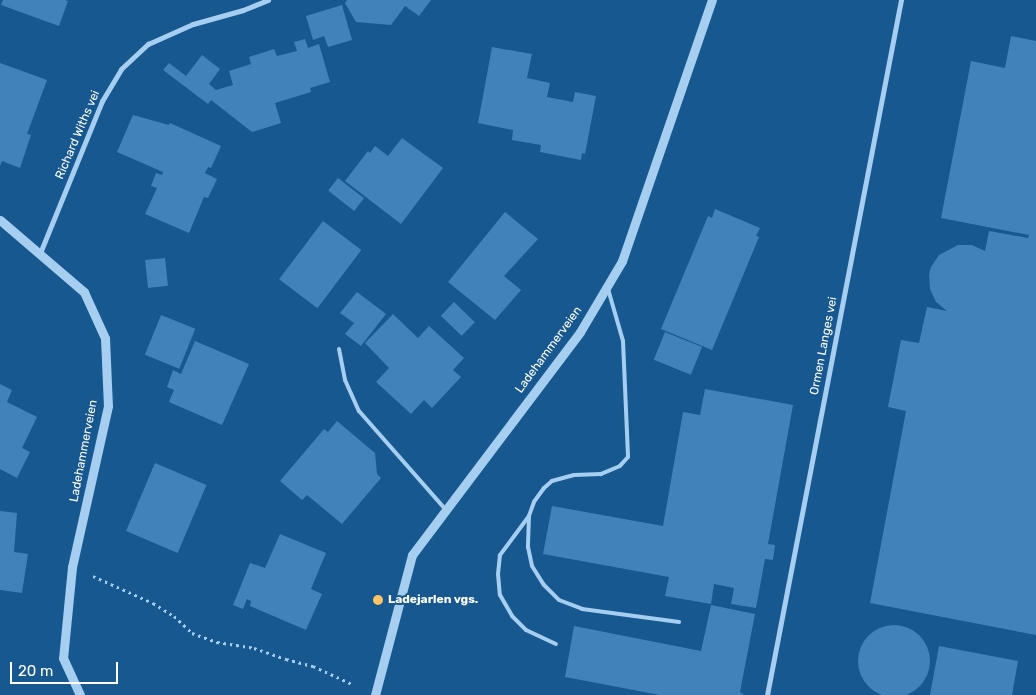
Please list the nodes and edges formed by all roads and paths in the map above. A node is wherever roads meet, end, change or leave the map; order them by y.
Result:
1 (268, 0) edge
2 (712, 0) edge
3 (901, 0) edge
4 (0, 220) edge
5 (40, 253) junction
6 (607, 287) junction
7 (339, 349) dead end
8 (446, 510) junction
9 (528, 516) junction
10 (72, 567) junction
11 (680, 622) dead end
12 (556, 644) dead end
13 (357, 686) dead end
14 (80, 695) edge
15 (375, 695) edge
16 (766, 695) edge

1 - 5 street, Richard Withs vei
2 - 6 street, Ladehammerveien
3 - 16 street, Ormen Langes vei
4 - 5 street, Ladehammerveien
5 - 10 street, Ladehammerveien
6 - 8 street, Ladehammerveien
6 - 9 lane
7 - 8 lane
8 - 15 street, Ladehammerveien
9 - 11 lane
9 - 12 lane
10 - 13 path
10 - 14 street, Ladehammerveien

